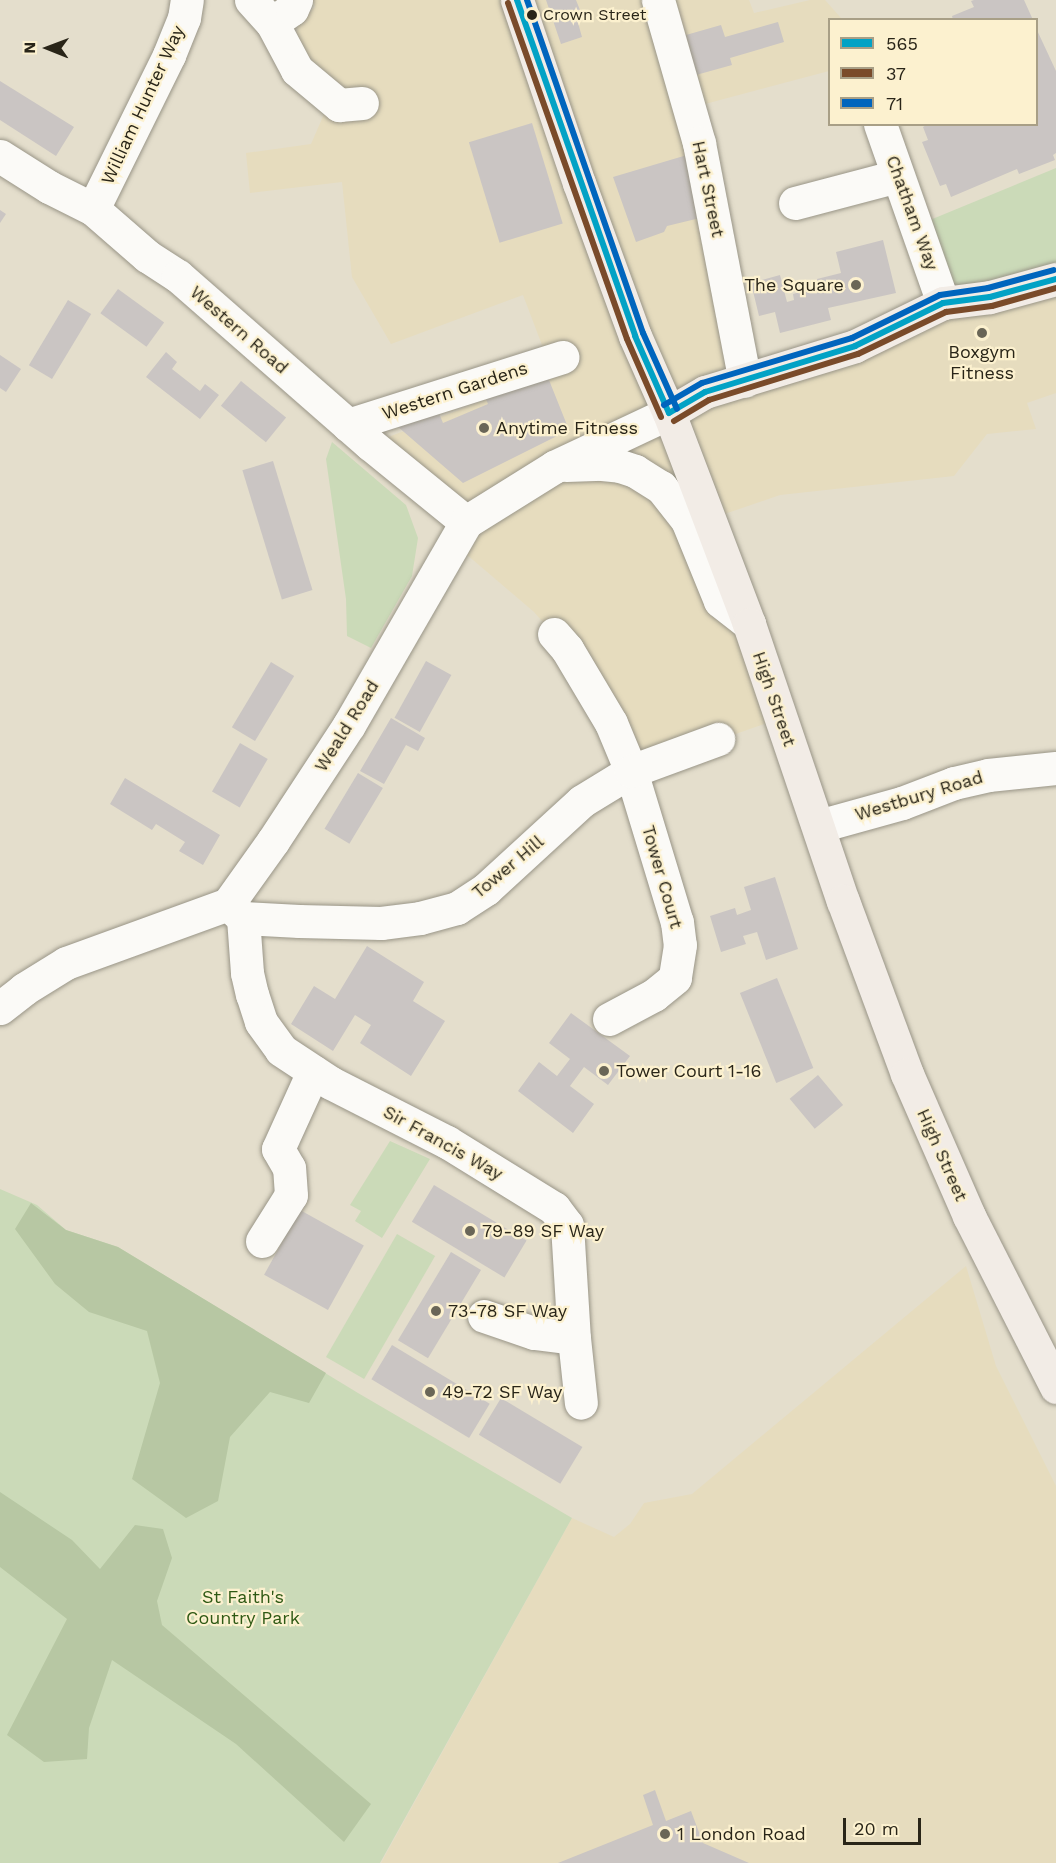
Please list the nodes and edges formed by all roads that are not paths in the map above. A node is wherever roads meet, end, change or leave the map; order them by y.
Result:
1 (187, 0) edge
2 (296, 0) edge
3 (517, 0) edge
4 (658, 0) edge
5 (262, 11) edge
6 (362, 103) dead end
7 (881, 126) edge
8 (0, 156) edge
9 (897, 176) junction
10 (795, 203) dead end
11 (93, 209) junction
12 (1056, 279) edge
13 (943, 303) junction
14 (563, 357) dead end
15 (745, 381) junction
16 (669, 413) junction
17 (348, 425) junction
18 (554, 466) junction
19 (466, 522) junction
20 (749, 624) junction
21 (554, 634) dead end
22 (718, 739) dead end
23 (1056, 768) edge
24 (631, 771) junction
25 (819, 826) junction
26 (236, 911) junction
27 (0, 1008) edge
28 (609, 1019) dead end
29 (313, 1072) junction
30 (262, 1241) dead end
31 (484, 1316) dead end
32 (574, 1338) junction
33 (1056, 1387) edge
34 (582, 1403) dead end

1 - 11 street, William Hunter Way
2 - 5 street
3 - 16 main road, High Street
4 - 15 street, Hart Street
5 - 6 street
7 - 9 street, Chatham Way
8 - 11 street, Western Road
9 - 10 street
9 - 13 street, Chatham Way
11 - 17 street, Western Road
12 - 13 main road
13 - 15 main road
14 - 17 street, Western Gardens
15 - 16 main road
16 - 18 street, Weald Road
16 - 20 main road, High Street
17 - 19 street, Western Road
18 - 19 street, Weald Road
18 - 20 street
19 - 26 street, Weald Road
20 - 25 main road, High Street
21 - 24 street
22 - 24 street, Tower Hill
23 - 25 street, Westbury Road
24 - 26 street, Tower Hill
24 - 28 street, Tower Court
25 - 33 main road, High Street
26 - 27 street
26 - 29 street, Sir Francis Way
29 - 30 street
29 - 32 street, Sir Francis Way
31 - 32 street
32 - 34 street, Sir Francis Way

